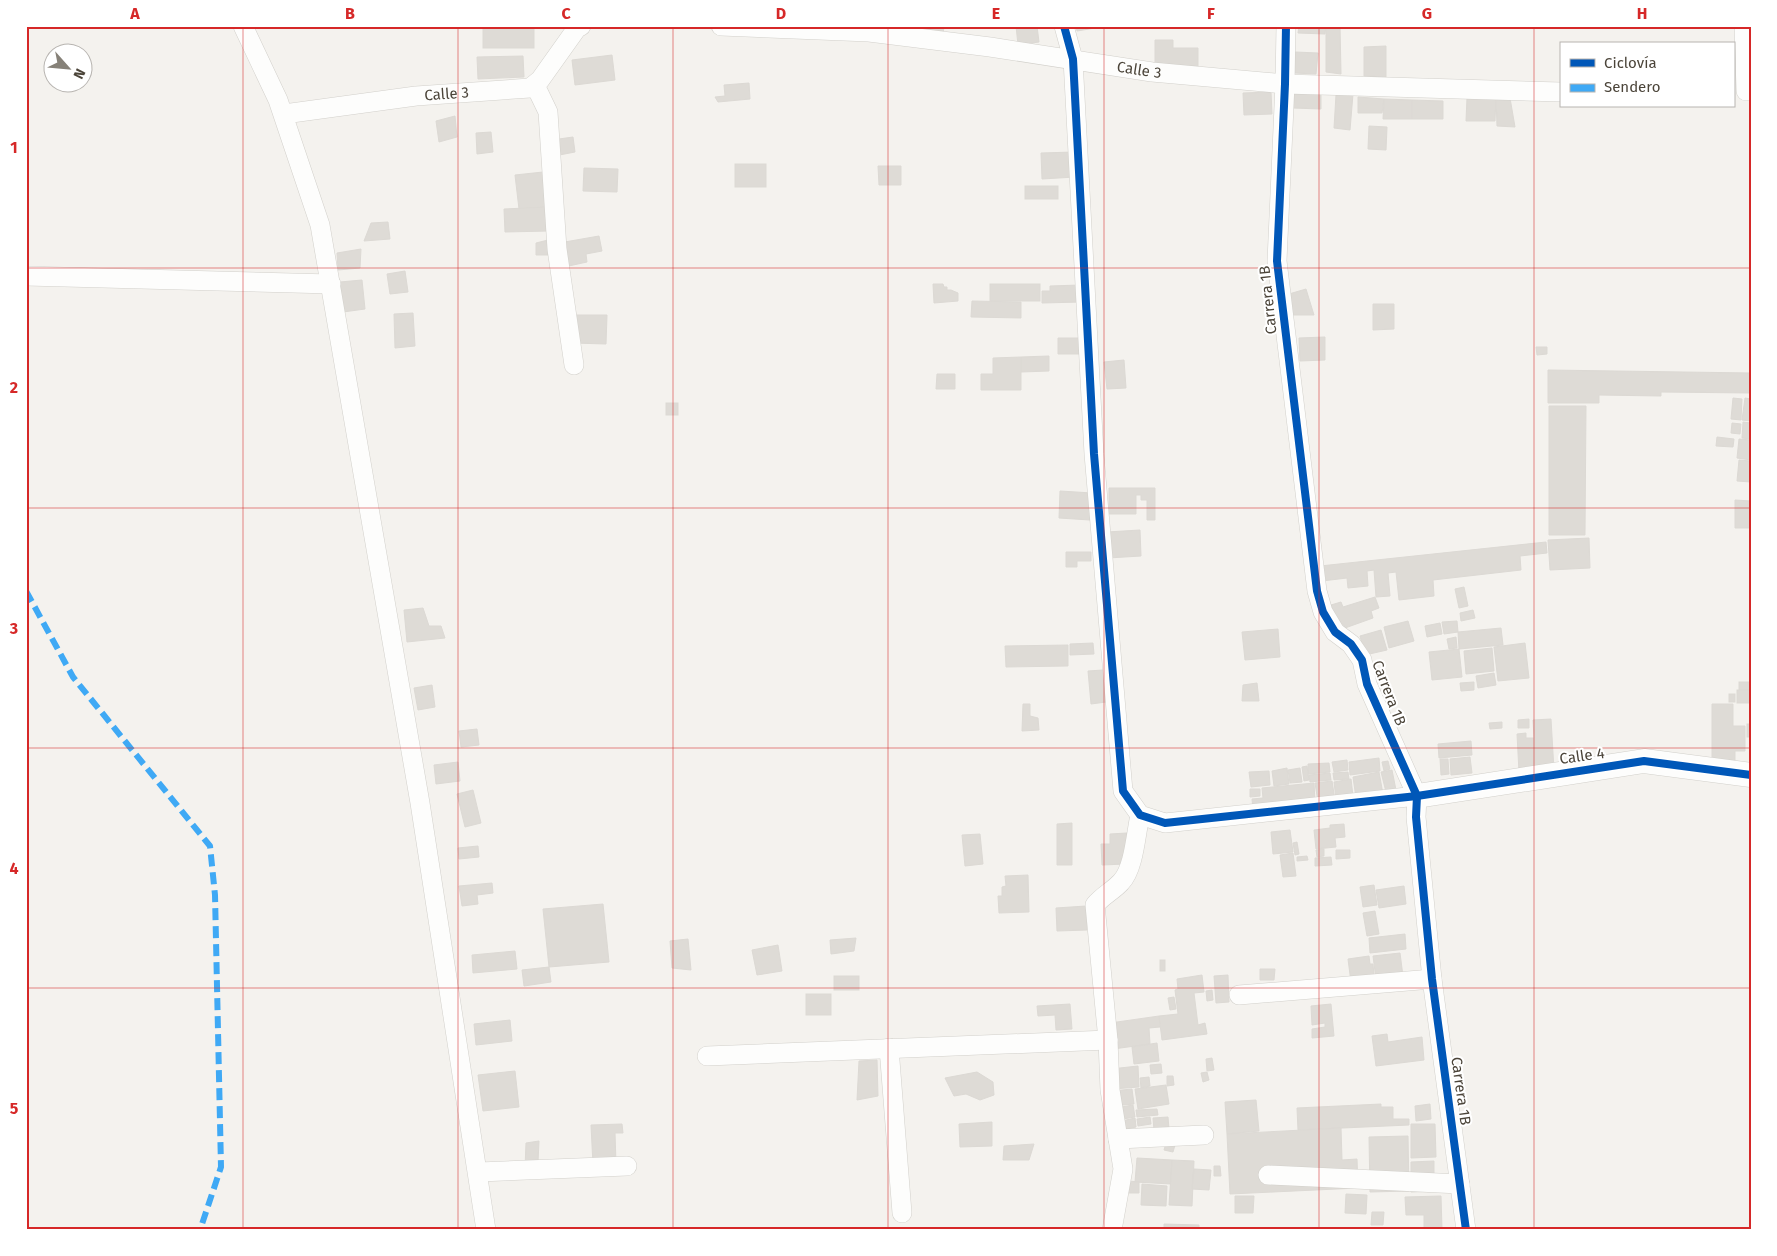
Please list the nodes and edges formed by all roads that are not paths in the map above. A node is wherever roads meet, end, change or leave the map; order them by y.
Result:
1 (581, 26) edge
2 (721, 26) edge
3 (1064, 26) edge
4 (1286, 26) edge
5 (1744, 26) edge
6 (249, 27) edge
7 (1073, 59) junction
8 (1285, 84) junction
9 (535, 85) junction
10 (1743, 91) edge
11 (1560, 92) edge
12 (284, 114) junction
13 (26, 276) edge
14 (331, 284) junction
15 (574, 365) dead end
16 (1751, 775) edge
17 (1417, 796) junction
18 (1140, 815) junction
19 (1432, 979) junction
20 (1239, 995) dead end
21 (1108, 1040) junction
22 (889, 1048) junction
23 (707, 1056) dead end
24 (1204, 1135) dead end
25 (1118, 1139) junction
26 (627, 1166) dead end
27 (478, 1172) junction
28 (1268, 1175) dead end
29 (1460, 1184) junction
30 (902, 1213) dead end
31 (486, 1230) edge
32 (1112, 1230) edge
33 (1466, 1230) edge

1 - 9 street
2 - 7 street, Calle 3
3 - 7 street
4 - 8 street, Carrera 1B
5 - 10 street
6 - 12 street
7 - 8 street, Calle 3
7 - 18 street
8 - 11 street, Calle 3
8 - 17 street, Carrera 1B
9 - 12 street, Calle 3
9 - 15 street
12 - 14 street
13 - 14 street
14 - 27 street
16 - 17 street, Calle 4
17 - 18 street
17 - 19 street, Carrera 1B
18 - 21 street
19 - 20 street
19 - 29 street, Carrera 1B
21 - 22 street
21 - 25 street
22 - 23 street
22 - 30 street
24 - 25 street
25 - 32 street
26 - 27 street
27 - 31 street
28 - 29 street
29 - 33 street, Carrera 1B

